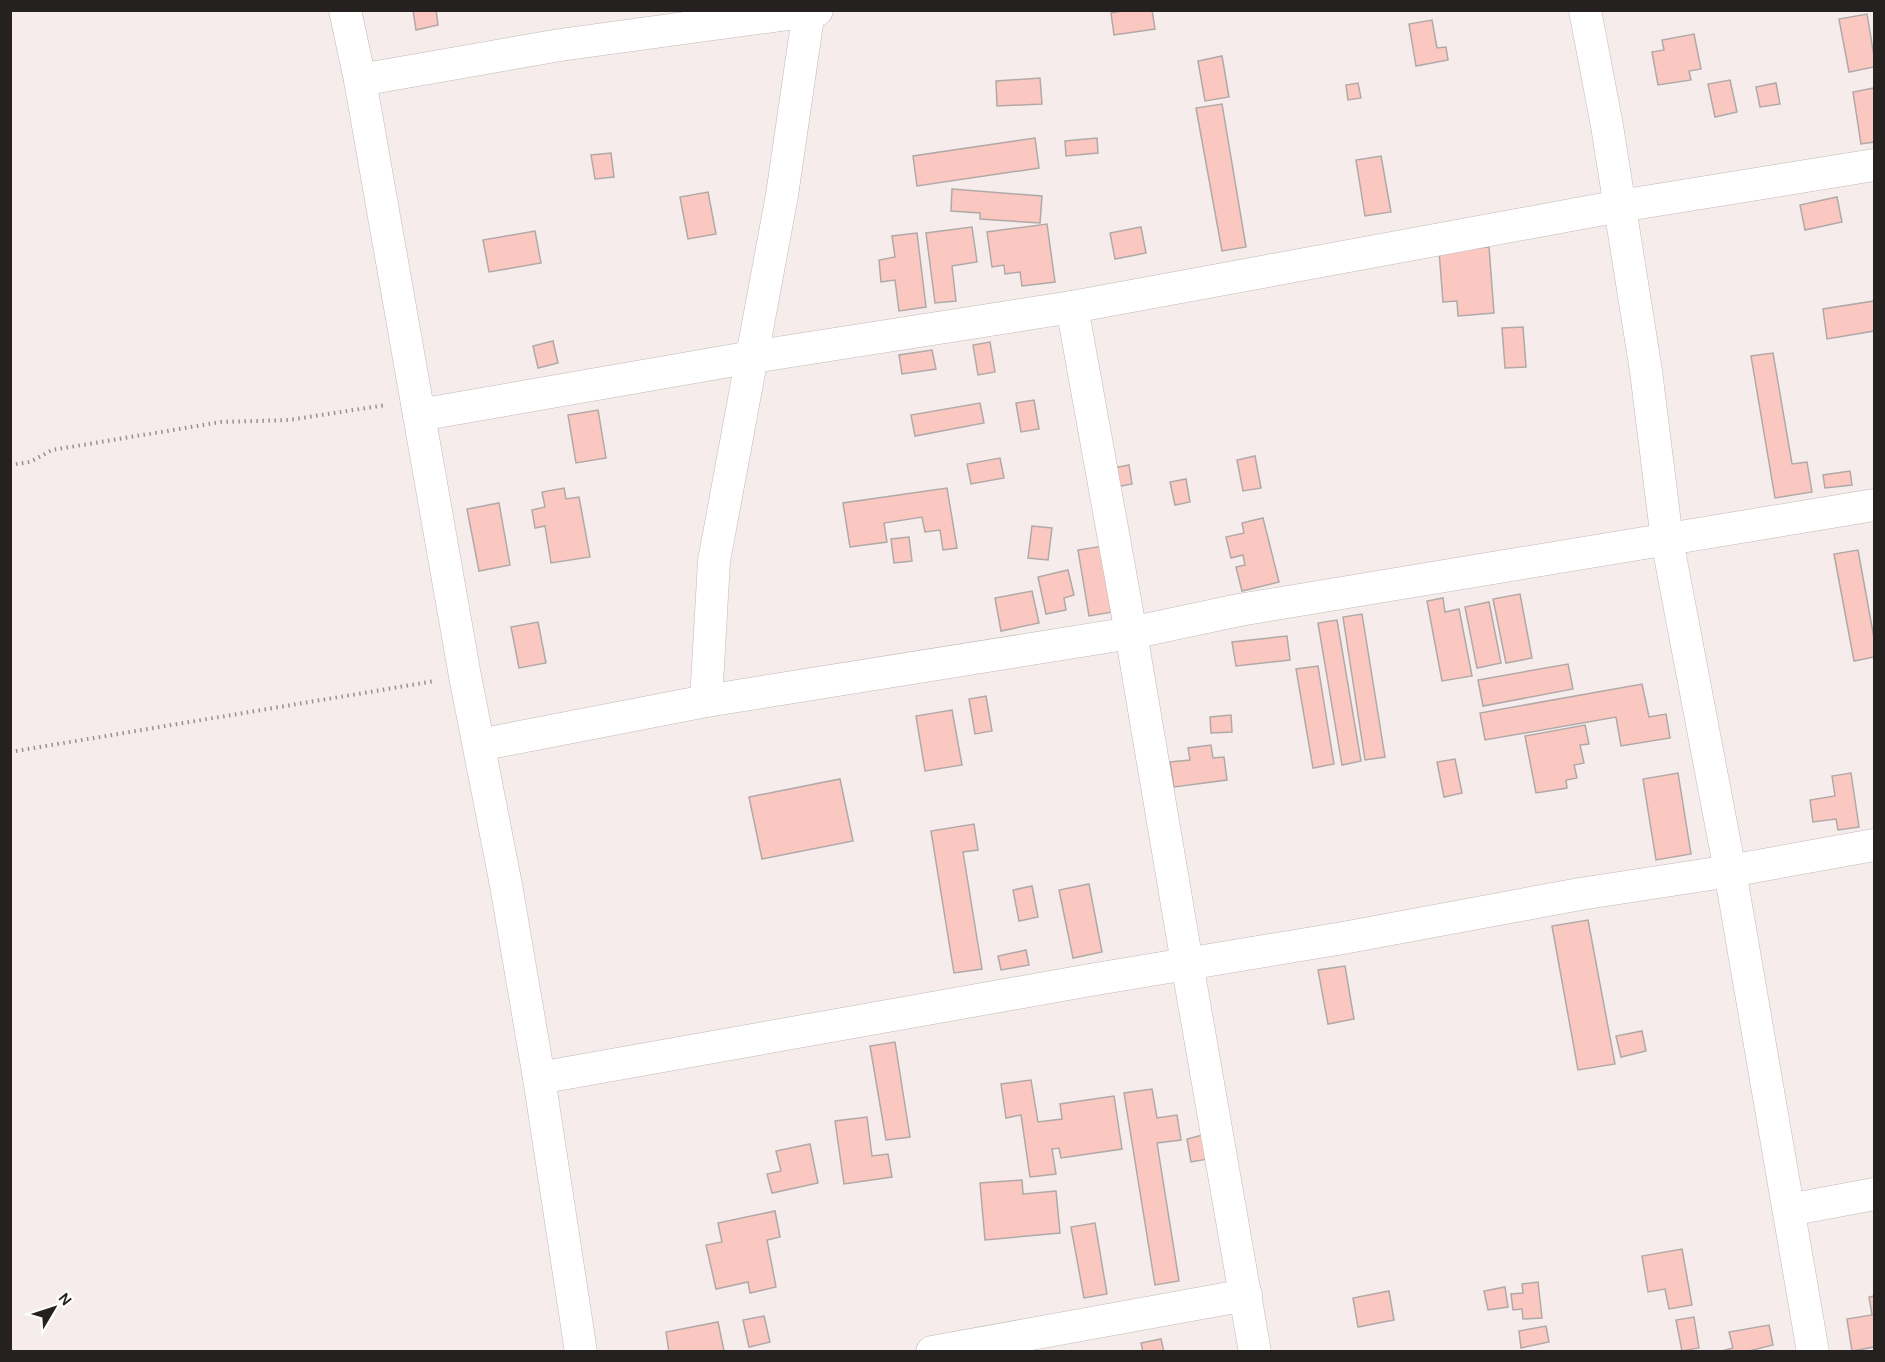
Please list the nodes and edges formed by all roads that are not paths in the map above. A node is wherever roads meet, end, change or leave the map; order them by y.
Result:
1 (345, 10) edge
2 (1585, 10) edge
3 (812, 11) edge
4 (360, 80) junction
5 (1875, 165) edge
6 (1620, 206) junction
7 (1072, 307) junction
8 (752, 357) junction
9 (418, 407) junction
10 (1875, 505) edge
11 (1667, 540) junction
12 (1131, 633) junction
13 (706, 701) junction
14 (479, 745) junction
15 (1875, 845) edge
16 (1730, 871) junction
17 (1186, 963) junction
18 (539, 1078) junction
19 (1875, 1194) edge
20 (1789, 1210) junction
21 (1246, 1295) junction
22 (580, 1352) edge
23 (932, 1352) edge
24 (1255, 1352) edge
25 (1813, 1352) edge

1 - 4 street
2 - 6 street
3 - 4 street
3 - 8 street
4 - 9 street
5 - 6 street
6 - 7 street
6 - 11 street
7 - 8 street
7 - 12 street
8 - 9 street
8 - 13 street
9 - 14 street
10 - 11 street
11 - 12 street
11 - 16 street
12 - 13 street
12 - 17 street
13 - 14 street
14 - 18 street
15 - 16 street
16 - 17 street
16 - 20 street
17 - 18 street
17 - 21 street
18 - 22 street
19 - 20 street
20 - 25 street
21 - 23 street
21 - 24 street

